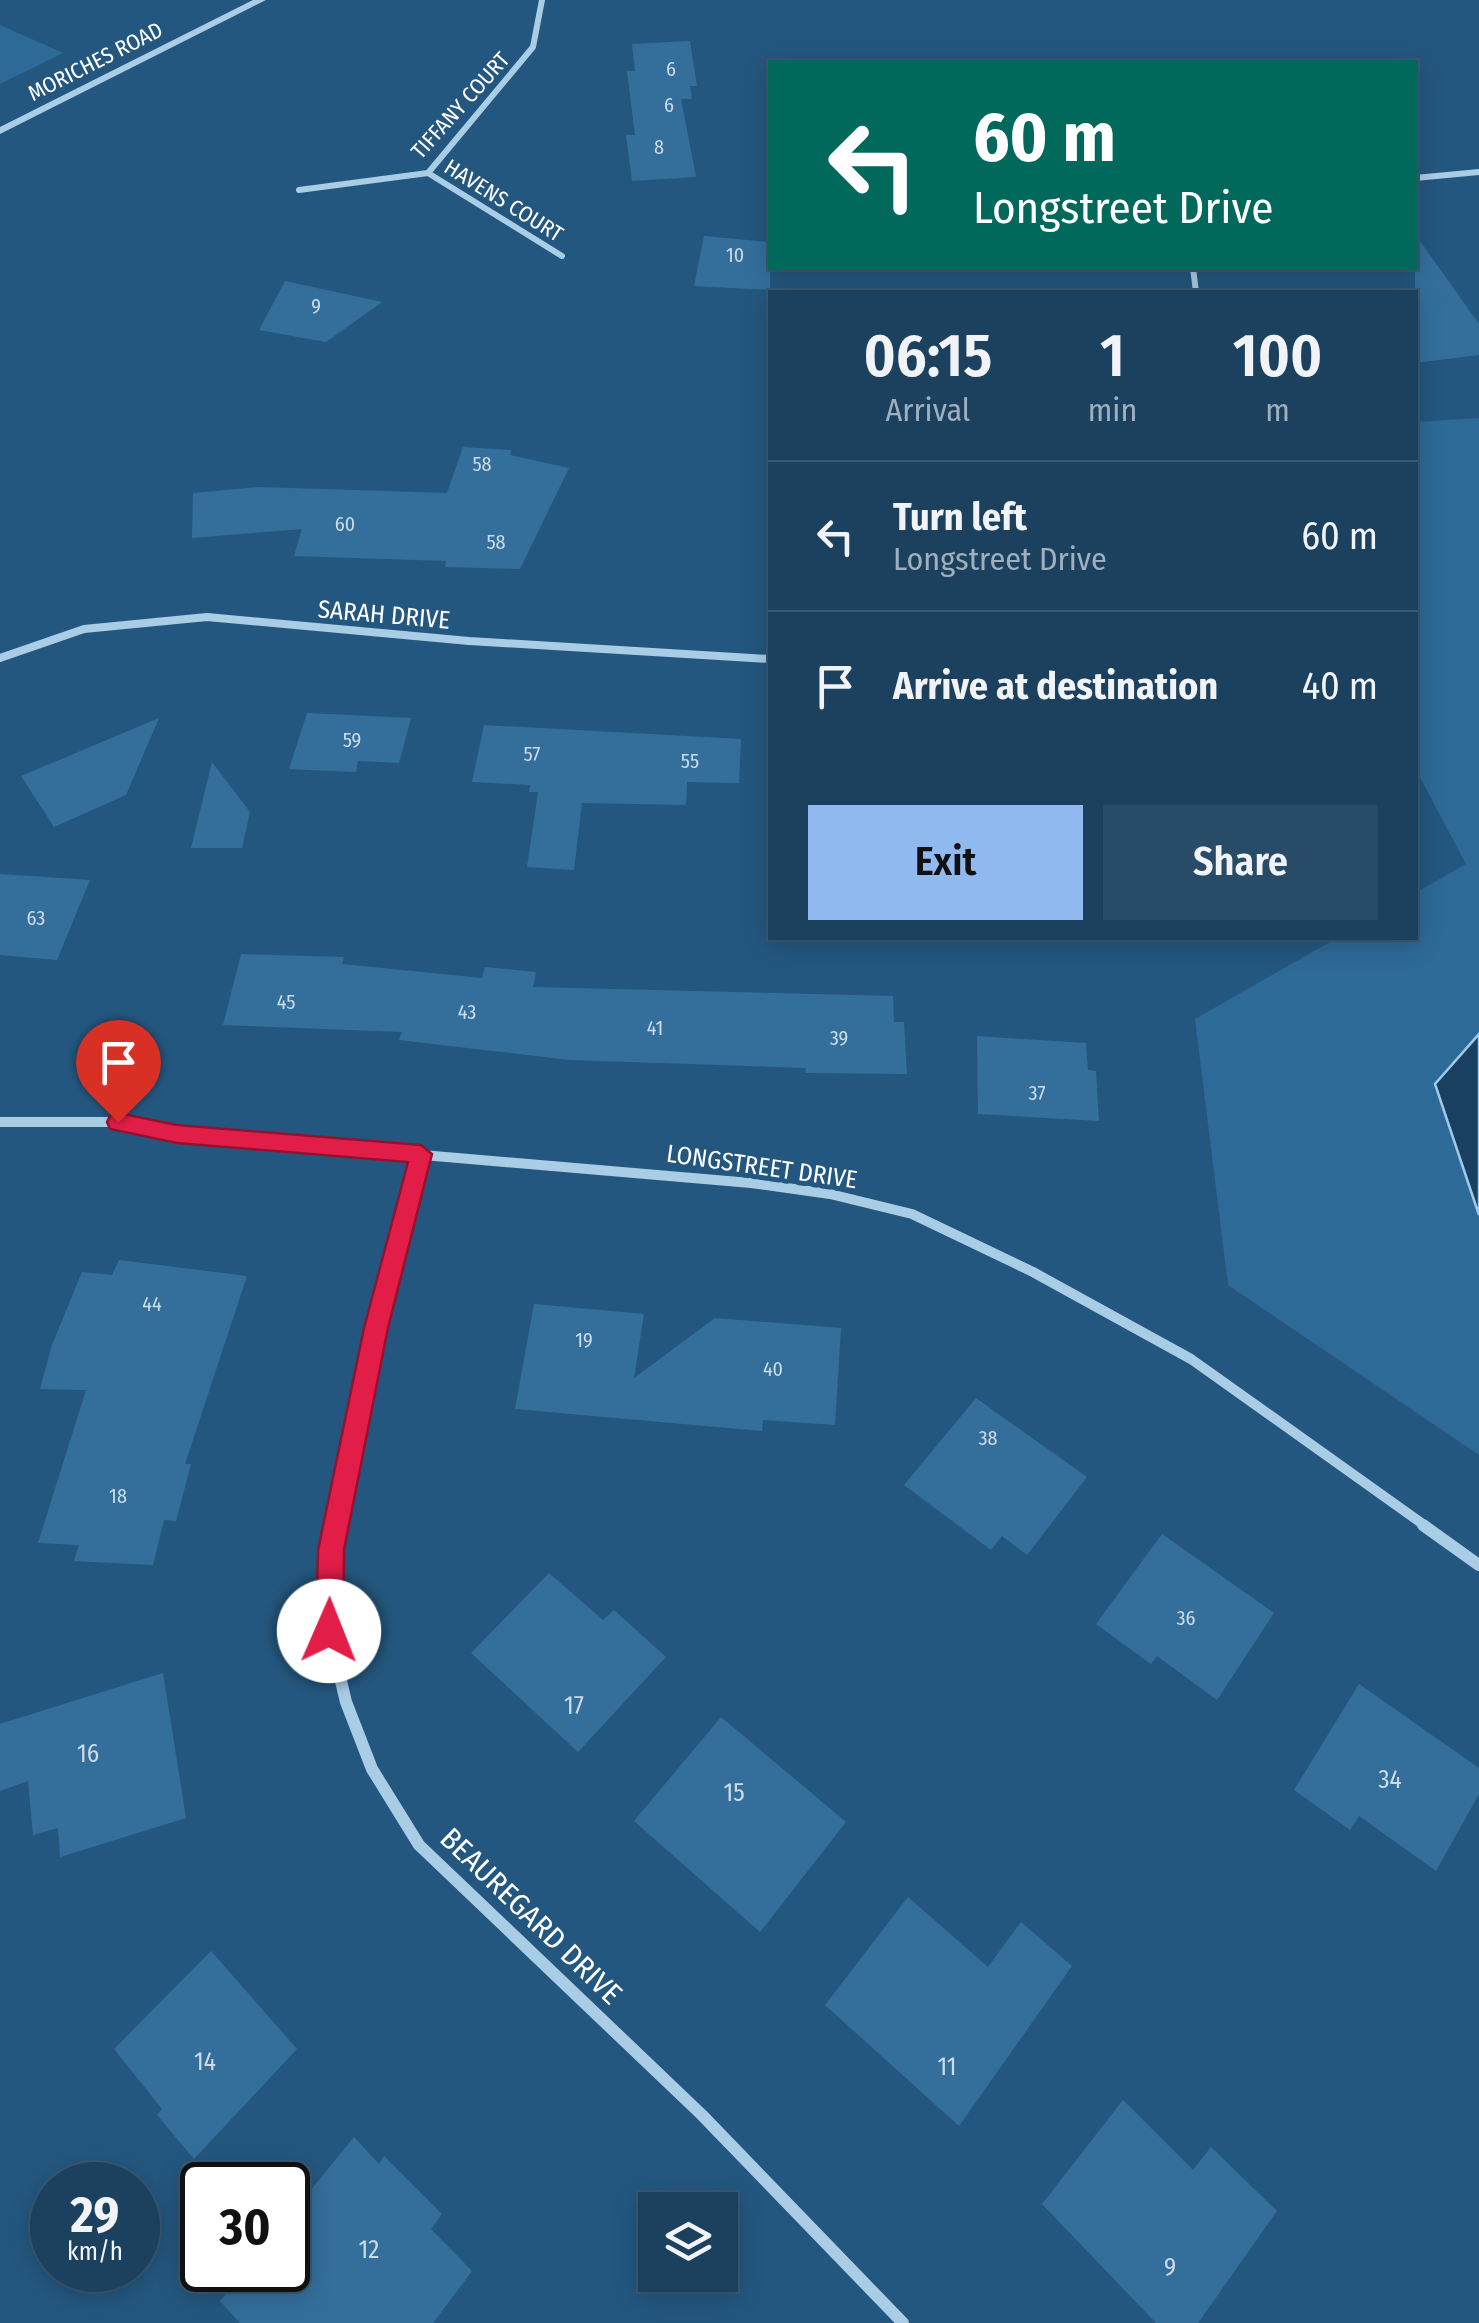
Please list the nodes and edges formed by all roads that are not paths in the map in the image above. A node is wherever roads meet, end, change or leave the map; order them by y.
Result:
1 (260, 0) edge
2 (542, 0) edge
3 (0, 131) edge
4 (1479, 172) edge
5 (428, 173) junction
6 (1418, 178) edge
7 (300, 190) dead end
8 (562, 256) dead end
9 (0, 658) edge
10 (768, 660) edge
11 (0, 1122) edge
12 (421, 1154) junction
13 (1479, 1564) edge
14 (903, 2323) edge

1 - 3 street, MORICHES ROAD
2 - 5 street, TIFFANY COURT
4 - 6 street
5 - 7 street, TIFFANY COURT
5 - 8 street, HAVENS COURT
9 - 10 street, SARAH DRIVE
11 - 12 street, LONGSTREET DRIVE
12 - 13 street, LONGSTREET DRIVE
12 - 14 street, BEAUREGARD DRIVE

